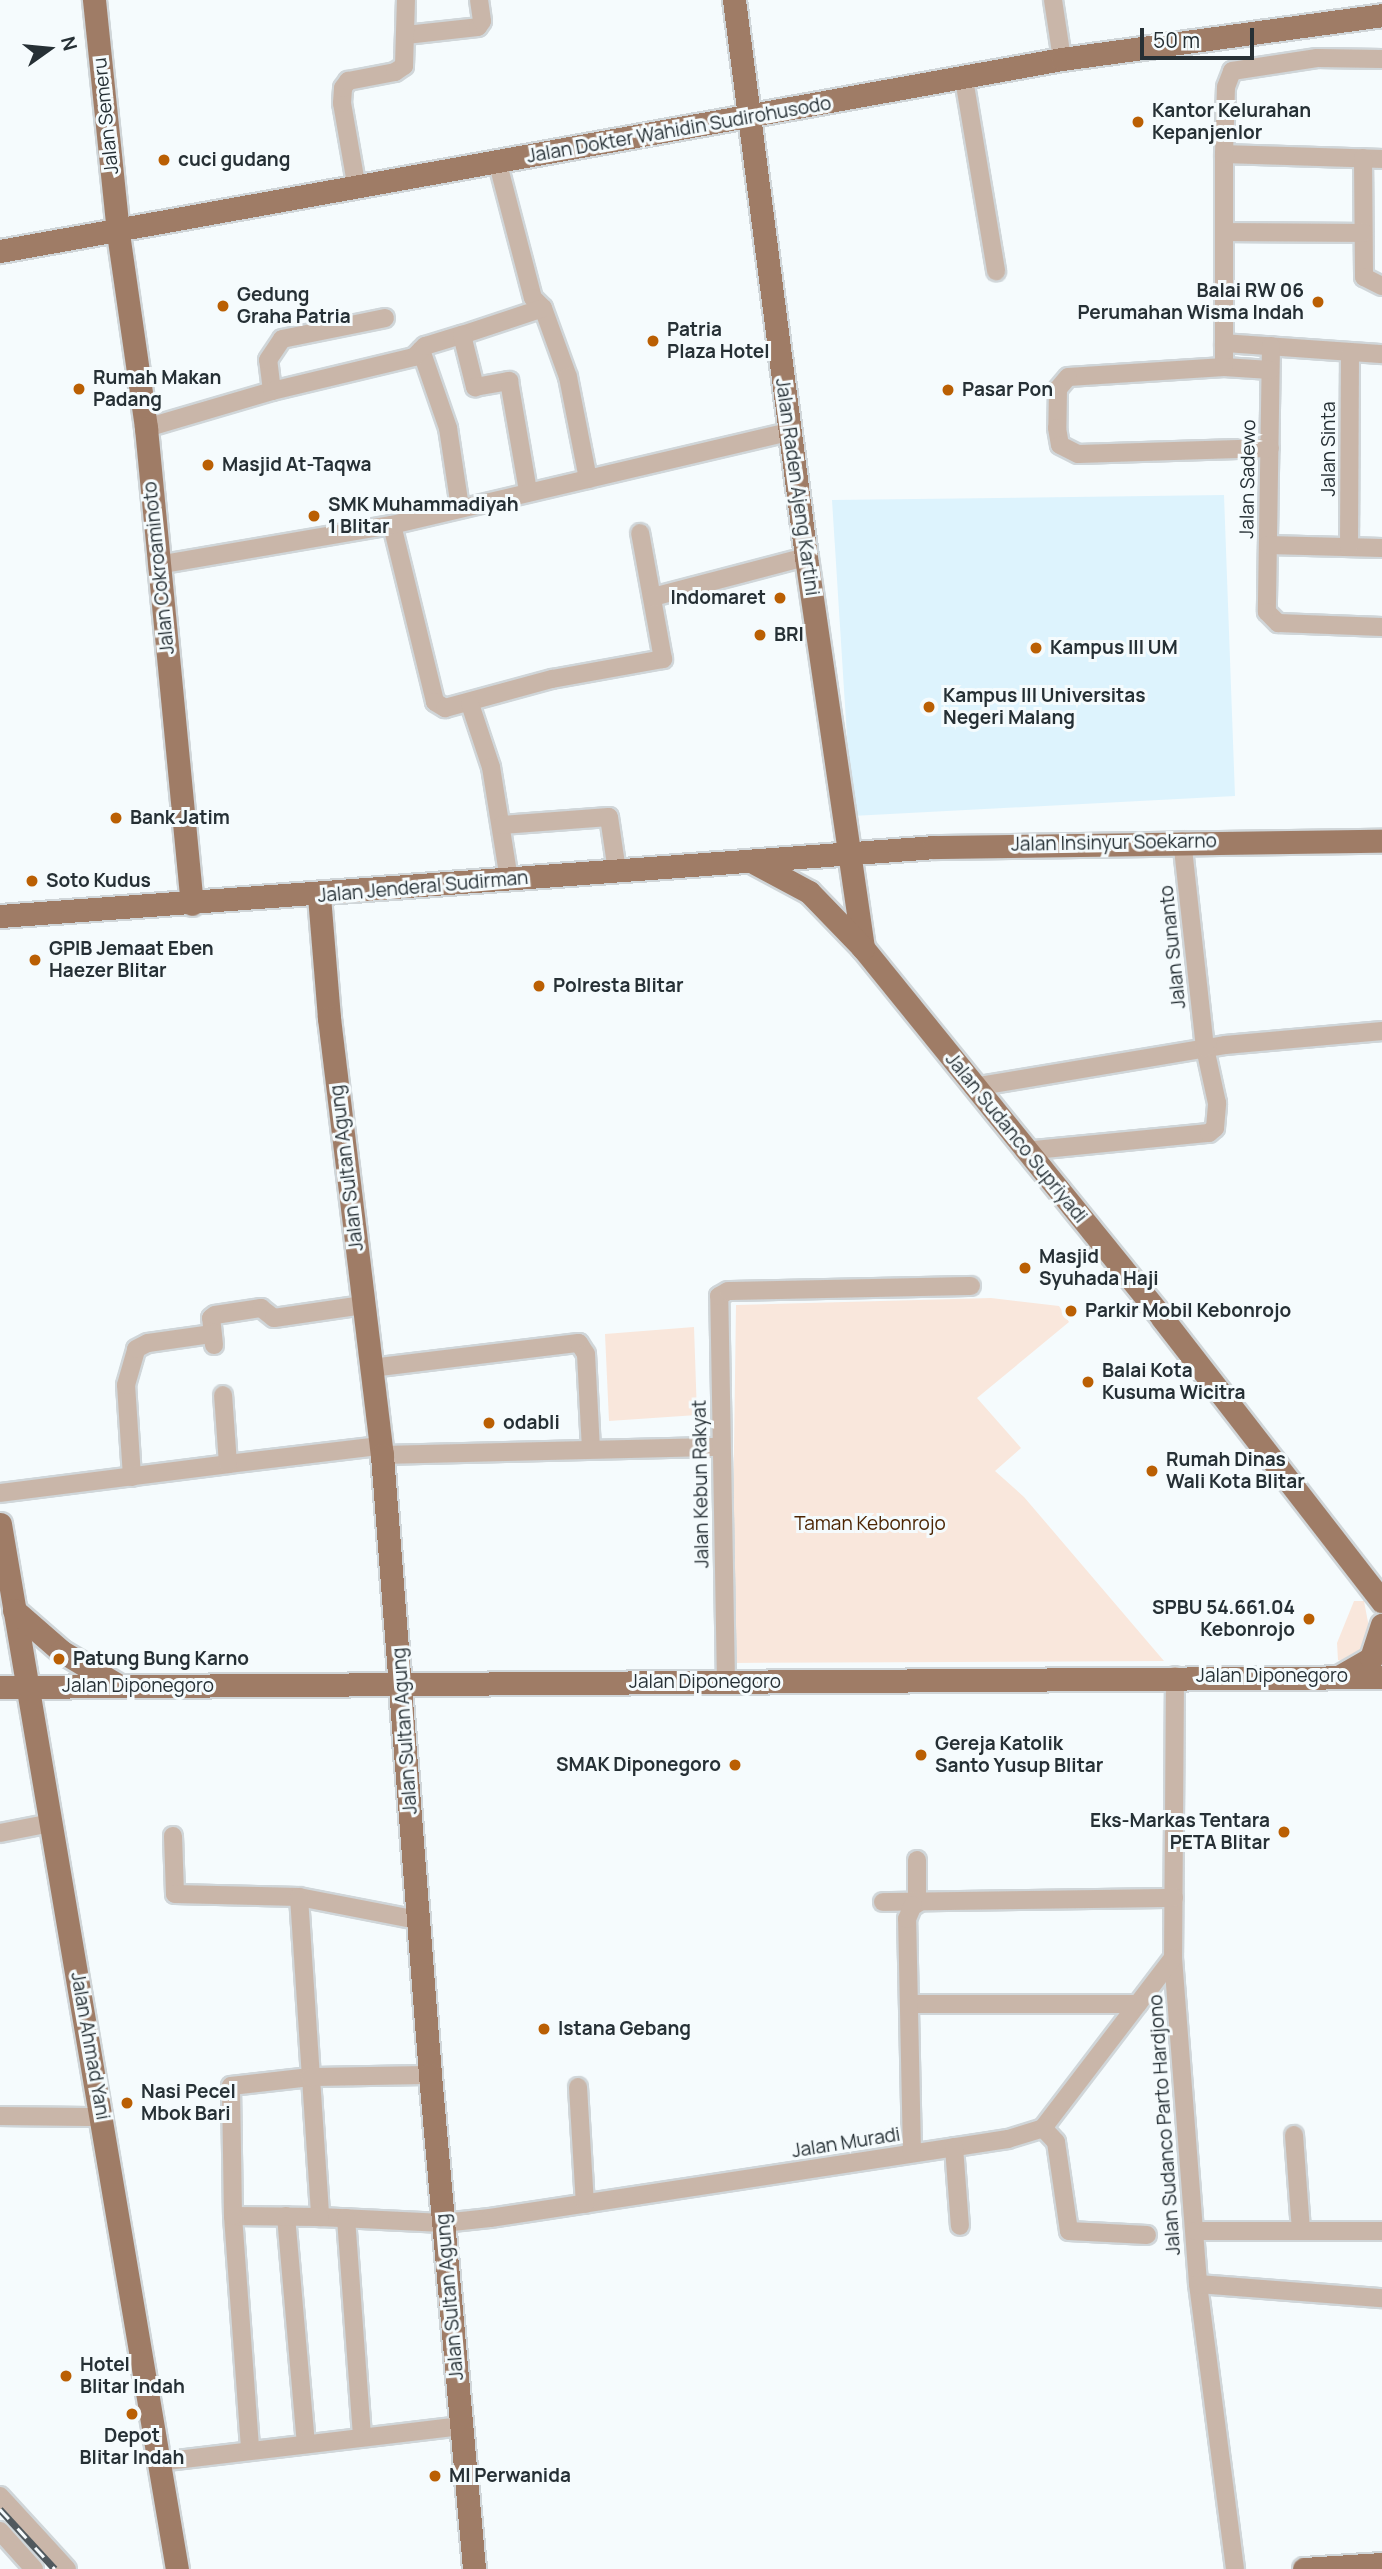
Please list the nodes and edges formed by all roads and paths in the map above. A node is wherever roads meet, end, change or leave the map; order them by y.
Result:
1 (94, 0) edge
2 (406, 0) edge
3 (479, 0) edge
4 (734, 0) edge
5 (1054, 0) edge
6 (1375, 20) edge
7 (406, 35) junction
8 (1382, 59) edge
9 (1062, 60) junction
10 (964, 79) junction
11 (749, 118) junction
12 (1224, 154) junction
13 (1363, 158) junction
14 (1382, 159) edge
15 (498, 164) junction
16 (357, 189) junction
17 (1227, 232) junction
18 (118, 233) junction
19 (1363, 233) junction
20 (0, 251) edge
21 (996, 271) dead end
22 (1382, 286) edge
23 (543, 308) junction
24 (385, 318) dead end
25 (461, 335) junction
26 (1224, 344) junction
27 (1271, 346) junction
28 (421, 349) junction
29 (1350, 352) junction
30 (1382, 354) edge
31 (1224, 367) junction
32 (1270, 370) junction
33 (272, 391) junction
34 (146, 428) junction
35 (789, 432) junction
36 (1270, 448) junction
37 (588, 479) junction
38 (528, 491) junction
39 (460, 507) junction
40 (392, 525) junction
41 (640, 533) dead end
42 (1268, 545) junction
43 (1349, 547) junction
44 (1382, 548) edge
45 (806, 557) junction
46 (157, 565) junction
47 (653, 597) junction
48 (1382, 627) edge
49 (470, 704) junction
50 (502, 825) junction
51 (1182, 841) junction
52 (1382, 841) edge
53 (847, 855) junction
54 (749, 861) junction
55 (617, 871) junction
56 (509, 880) junction
57 (319, 895) junction
58 (192, 904) junction
59 (0, 916) edge
60 (863, 948) junction
61 (1382, 1031) edge
62 (1205, 1048) junction
63 (974, 1087) junction
64 (1031, 1158) junction
65 (971, 1286) dead end
66 (363, 1305) junction
67 (371, 1368) junction
68 (223, 1395) dead end
69 (721, 1447) junction
70 (591, 1449) junction
71 (381, 1450) junction
72 (229, 1464) junction
73 (132, 1477) junction
74 (0, 1493) edge
75 (0, 1524) edge
76 (1382, 1601) edge
77 (14, 1610) junction
78 (1382, 1625) edge
79 (1342, 1675) junction
80 (1175, 1676) junction
81 (1382, 1677) edge
82 (726, 1683) junction
83 (402, 1684) junction
84 (0, 1687) edge
85 (28, 1687) junction
86 (122, 1687) junction
87 (51, 1822) junction
88 (0, 1833) edge
89 (173, 1836) dead end
90 (917, 1860) dead end
91 (299, 1897) junction
92 (1174, 1899) junction
93 (883, 1902) dead end
94 (915, 1905) junction
95 (417, 1920) junction
96 (1173, 1958) junction
97 (911, 2004) junction
98 (1138, 2004) junction
99 (430, 2075) junction
100 (310, 2077) junction
101 (578, 2087) dead end
102 (0, 2116) edge
103 (102, 2117) junction
104 (1043, 2127) junction
105 (1294, 2135) dead end
106 (954, 2147) junction
107 (912, 2153) junction
108 (585, 2204) junction
109 (233, 2216) junction
110 (286, 2216) junction
111 (320, 2217) junction
112 (346, 2218) junction
113 (443, 2223) junction
114 (960, 2226) dead end
115 (1301, 2230) junction
116 (1195, 2231) junction
117 (1382, 2231) edge
118 (1147, 2235) dead end
119 (1198, 2284) junction
120 (1382, 2298) edge
121 (461, 2426) junction
122 (362, 2436) junction
123 (306, 2444) junction
124 (250, 2449) junction
125 (169, 2460) junction
126 (0, 2496) edge
127 (0, 2531) edge
128 (1381, 2566) edge
129 (34, 2569) edge
130 (67, 2569) edge
131 (177, 2569) edge
132 (474, 2569) edge
133 (1235, 2569) edge
134 (1304, 2569) edge

1 - 18 main road, Jalan Semeru
2 - 7 street
3 - 7 street
4 - 11 main road, Jalan Raden Ajeng Kartini
5 - 9 street
6 - 9 main road, Jalan Dokter Wahidin Sudirohusodo
7 - 16 street
8 - 12 street
9 - 10 main road, Jalan Dokter Wahidin Sudirohusodo
10 - 11 main road, Jalan Dokter Wahidin Sudirohusodo
10 - 21 street
11 - 15 main road, Jalan Dokter Wahidin Sudirohusodo
11 - 35 main road, Jalan Raden Ajeng Kartini
12 - 13 street
12 - 17 street
13 - 14 street
13 - 19 street
15 - 16 main road, Jalan Dokter Wahidin Sudirohusodo
15 - 23 street
16 - 18 main road, Jalan Dokter Wahidin Sudirohusodo
17 - 19 street
17 - 26 street
18 - 20 main road, Jalan Dokter Wahidin Sudirohusodo
18 - 34 main road, Jalan Cokroaminoto
19 - 22 street
23 - 25 street
23 - 37 street
24 - 33 street
25 - 28 street
25 - 38 street
26 - 27 street
26 - 31 street
27 - 29 street
27 - 32 street, Jalan Sadewo
28 - 33 street
28 - 39 street
29 - 30 street
29 - 43 street, Jalan Sinta
31 - 32 street
31 - 36 street
32 - 36 street, Jalan Sadewo
33 - 34 street
34 - 46 main road, Jalan Cokroaminoto
35 - 37 street
35 - 45 main road, Jalan Raden Ajeng Kartini
36 - 42 street, Jalan Sadewo
37 - 38 street
38 - 39 street
39 - 40 street
40 - 46 street
40 - 49 street
41 - 47 street
42 - 43 street
42 - 48 street, Jalan Sadewo
43 - 44 street
45 - 47 street
45 - 53 main road, Jalan Raden Ajeng Kartini
46 - 58 main road, Jalan Cokroaminoto
47 - 49 street
49 - 50 street
50 - 55 street
50 - 56 street
51 - 52 main road, Jalan Insinyur Soekarno
51 - 53 main road, Jalan Insinyur Soekarno
51 - 62 street, Jalan Sunanto
53 - 54 main road, Jalan Jenderal Sudirman
53 - 60 main road, Jalan Sudanco Supriyadi
54 - 55 main road, Jalan Jenderal Sudirman
54 - 60 main road
55 - 56 main road, Jalan Jenderal Sudirman
56 - 57 main road, Jalan Jenderal Sudirman
57 - 58 main road, Jalan Jenderal Sudirman
57 - 66 main road, Jalan Sultan Agung
58 - 59 main road, Jalan Jenderal Sudirman
60 - 63 main road, Jalan Sudanco Supriyadi
61 - 62 street
62 - 63 street
62 - 64 street, Jalan Sunanto
63 - 64 main road, Jalan Sudanco Supriyadi
64 - 76 main road, Jalan Sudanco Supriyadi
65 - 69 street, Jalan Kebun Rakyat
66 - 67 main road, Jalan Sultan Agung
66 - 73 street
67 - 70 street
67 - 71 main road, Jalan Sultan Agung
68 - 72 street
69 - 70 street
69 - 82 street, Jalan Kebun Rakyat
70 - 71 street
71 - 72 street
71 - 83 main road, Jalan Sultan Agung
72 - 73 street
73 - 74 street
75 - 77 main road, Jalan Ahmad Yani
77 - 85 main road, Jalan Ahmad Yani
77 - 86 main road
78 - 79 main road
79 - 80 main road, Jalan Diponegoro
79 - 81 main road, Jalan Diponegoro
80 - 82 main road, Jalan Diponegoro
80 - 92 street, Jalan Sudanco Parto Hardjono
82 - 83 main road, Jalan Diponegoro
83 - 86 main road, Jalan Diponegoro
83 - 95 main road, Jalan Sultan Agung
84 - 85 main road, Jalan Diponegoro
85 - 86 main road, Jalan Diponegoro
85 - 87 main road, Jalan Ahmad Yani
87 - 88 street
87 - 103 main road, Jalan Ahmad Yani
89 - 91 street
90 - 94 street
91 - 95 street
91 - 100 street
92 - 94 street
92 - 96 street, Jalan Sudanco Parto Hardjono
93 - 94 street
94 - 97 street
95 - 99 main road, Jalan Sultan Agung
96 - 98 street
96 - 116 street, Jalan Sudanco Parto Hardjono
97 - 98 street
97 - 107 street
98 - 104 street
99 - 100 street
99 - 113 main road, Jalan Sultan Agung
100 - 109 street
100 - 111 street
101 - 108 street
102 - 103 street
103 - 125 main road, Jalan Ahmad Yani
104 - 106 street, Jalan Muradi
104 - 118 street
105 - 115 street
106 - 107 street, Jalan Muradi
106 - 114 street
107 - 108 street, Jalan Muradi
108 - 113 street, Jalan Muradi
109 - 110 street, Jalan Muradi
109 - 124 street
110 - 111 street, Jalan Muradi
110 - 123 street
111 - 112 street, Jalan Muradi
112 - 113 street, Jalan Muradi
112 - 122 street
113 - 121 main road, Jalan Sultan Agung
115 - 116 street
115 - 117 street
116 - 119 street, Jalan Sudanco Parto Hardjono
119 - 120 street
119 - 133 street, Jalan Sudanco Parto Hardjono
121 - 122 street
121 - 132 main road, Jalan Sultan Agung
122 - 123 street
123 - 124 street
124 - 125 street
125 - 131 main road, Jalan Ahmad Yani
126 - 130 street
127 - 129 street
128 - 134 main road

